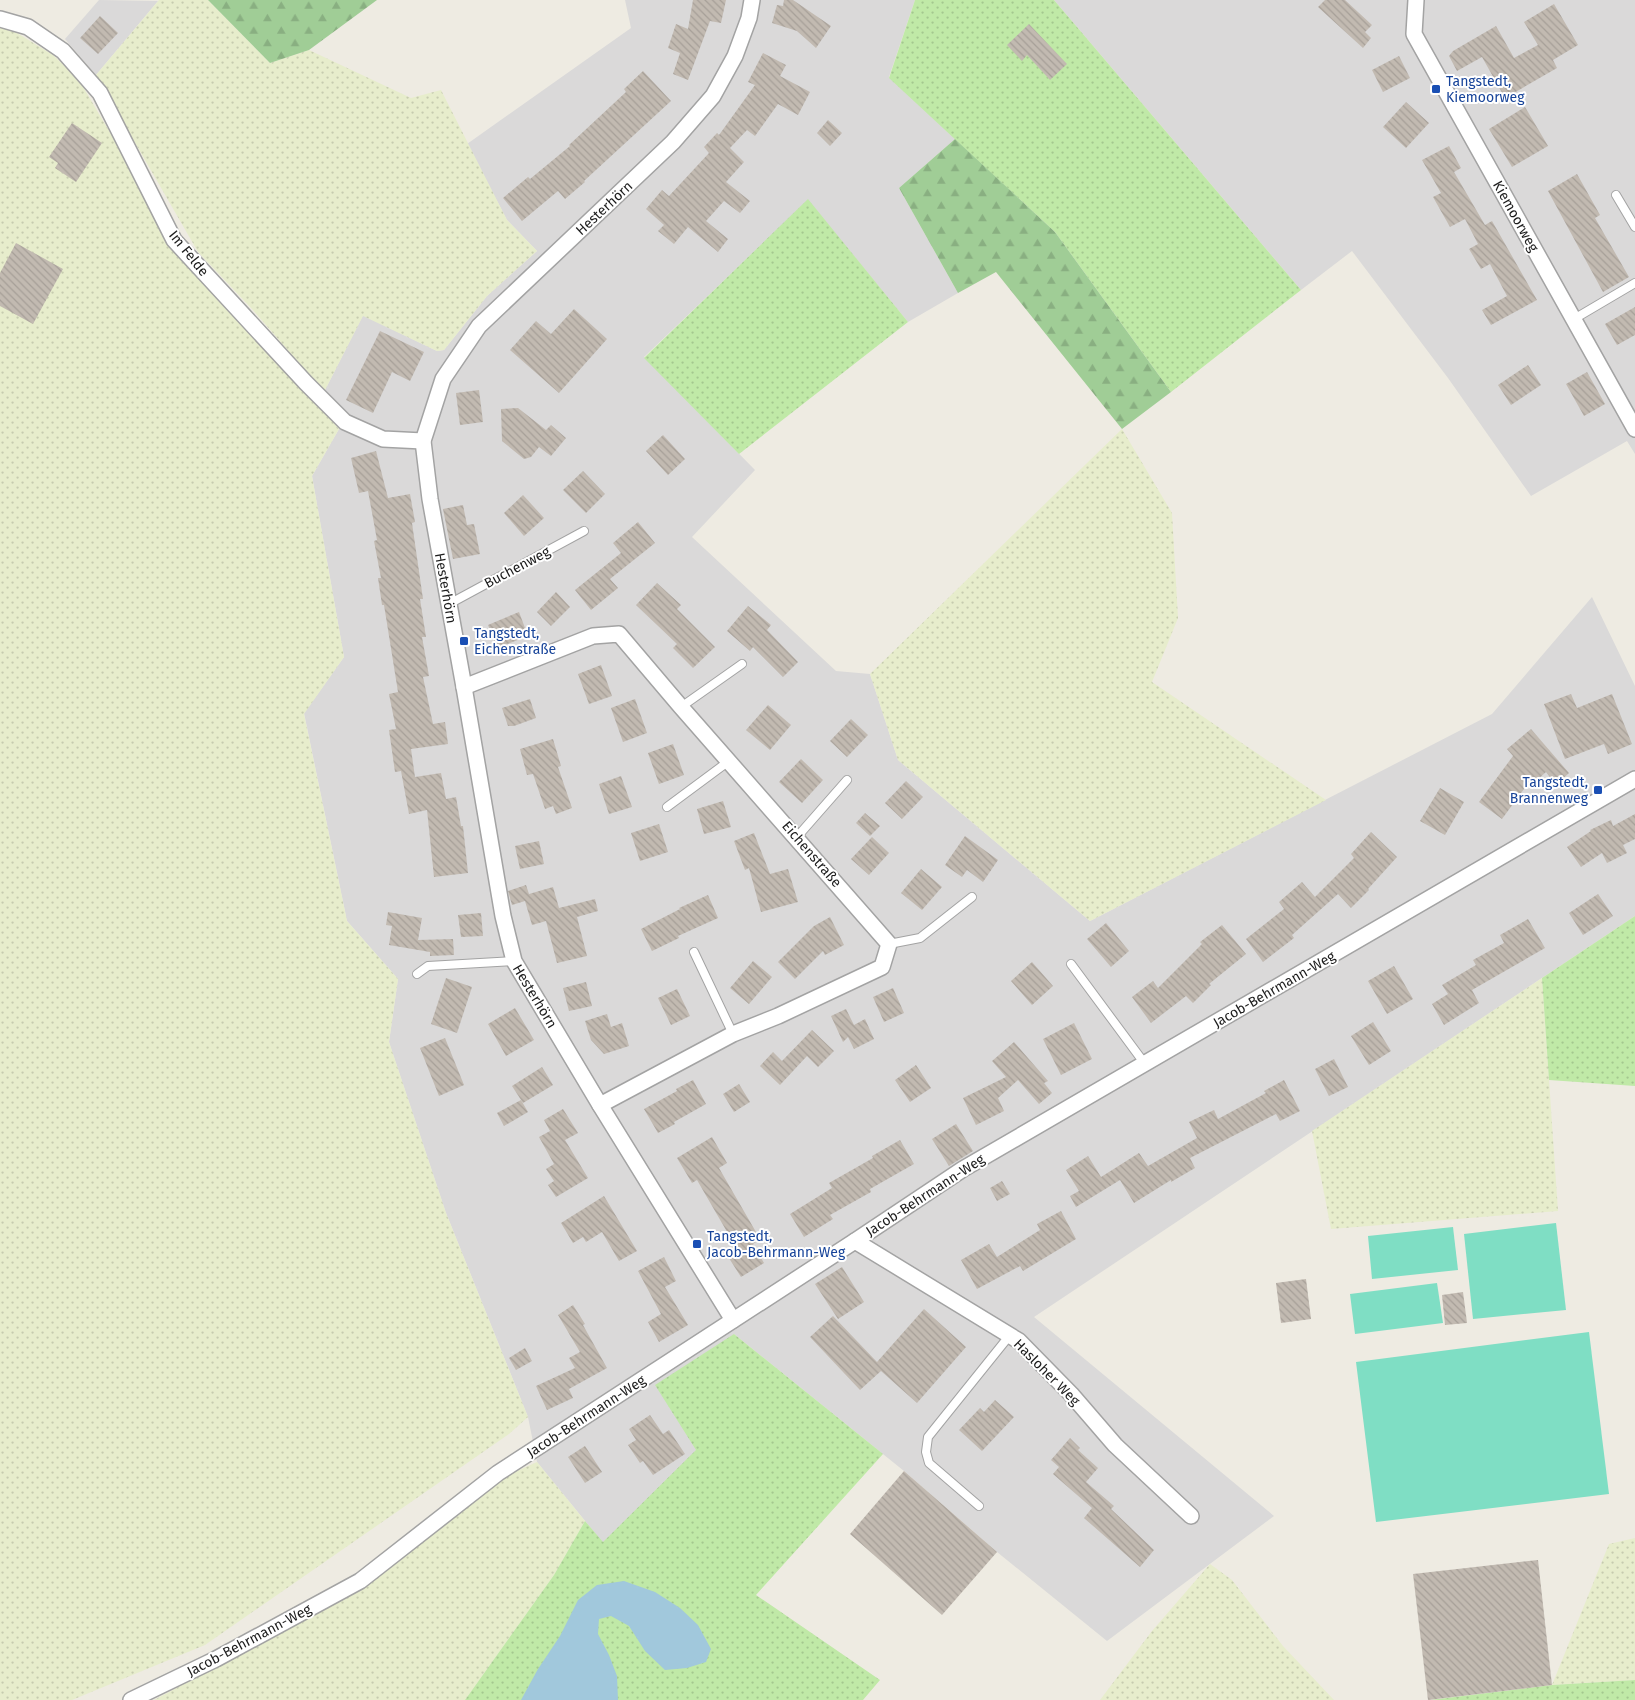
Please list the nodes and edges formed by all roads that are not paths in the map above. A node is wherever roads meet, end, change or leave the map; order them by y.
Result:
1 (752, 0) edge
2 (1416, 0) edge
3 (0, 19) edge
4 (1616, 195) dead end
5 (1635, 226) edge
6 (1635, 283) edge
7 (1574, 319) junction
8 (1635, 429) edge
9 (423, 441) junction
10 (584, 531) dead end
11 (449, 604) junction
12 (742, 664) dead end
13 (464, 687) junction
14 (681, 707) junction
15 (729, 761) junction
16 (1635, 779) edge
17 (848, 780) dead end
18 (666, 807) dead end
19 (797, 837) junction
20 (972, 897) dead end
21 (890, 944) junction
22 (694, 952) dead end
23 (514, 961) junction
24 (1071, 964) dead end
25 (417, 974) dead end
26 (733, 1034) junction
27 (1145, 1064) junction
28 (600, 1105) junction
29 (855, 1241) junction
30 (734, 1320) junction
31 (1010, 1335) junction
32 (979, 1506) dead end
33 (1191, 1516) dead end
34 (131, 1700) edge

1 - 9 street, Hesterhörn
2 - 7 street, Kiemoorweg
3 - 9 street, Im Felde
4 - 5 lane
6 - 7 lane
7 - 8 street, Kiemoorweg
9 - 11 street, Hesterhörn
10 - 11 lane, Buchenweg
11 - 13 street, Hesterhörn
12 - 14 lane
13 - 14 street, Eichenstraße
13 - 23 street, Hesterhörn
14 - 15 street, Eichenstraße
15 - 18 lane
15 - 19 street, Eichenstraße
16 - 27 street, Jacob-Behrmann-Weg
17 - 19 lane
19 - 21 street, Eichenstraße
20 - 21 lane
21 - 26 street
22 - 26 lane
23 - 25 lane
23 - 28 street, Hesterhörn
24 - 27 lane
26 - 28 street
27 - 29 street, Jacob-Behrmann-Weg
28 - 30 street, Hesterhörn
29 - 30 street, Jacob-Behrmann-Weg
29 - 31 street, Hasloher Weg
30 - 34 street, Jacob-Behrmann-Weg
31 - 32 lane
31 - 33 street, Hasloher Weg

